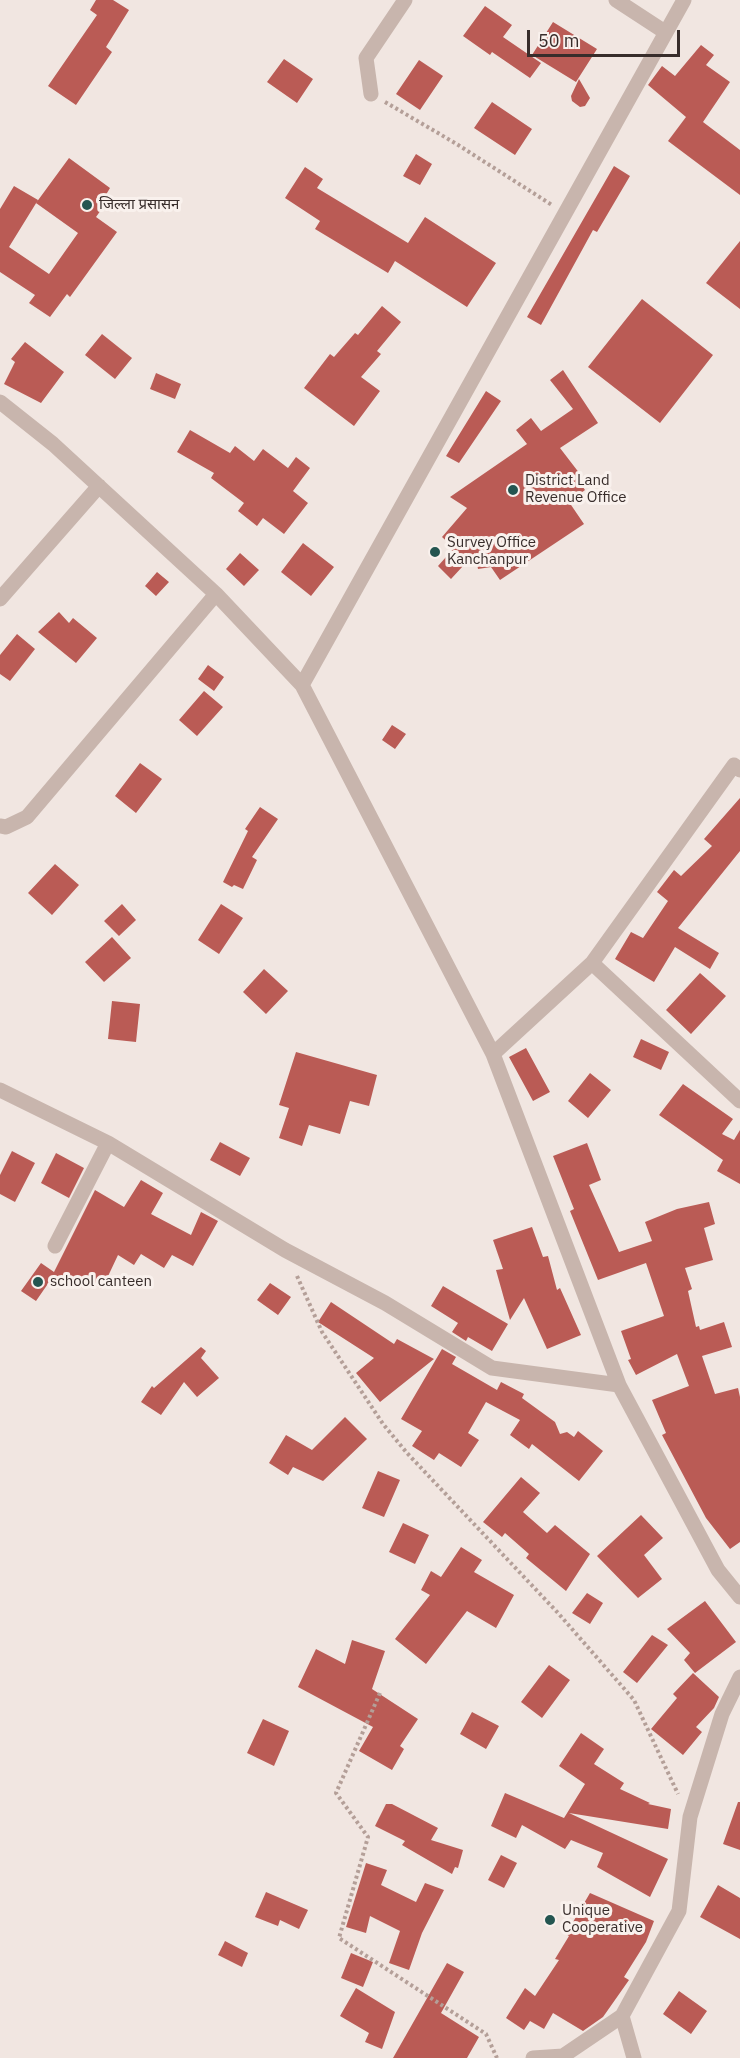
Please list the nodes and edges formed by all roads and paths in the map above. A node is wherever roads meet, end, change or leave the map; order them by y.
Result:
1 (405, 0) edge
2 (616, 0) edge
3 (684, 0) edge
4 (665, 32) junction
5 (371, 94) joint
6 (564, 213) junction
7 (0, 402) edge
8 (99, 486) junction
9 (216, 594) junction
10 (0, 599) edge
11 (302, 685) junction
12 (740, 770) edge
13 (0, 826) edge
14 (592, 963) junction
15 (493, 1054) junction
16 (0, 1090) edge
17 (740, 1101) edge
18 (108, 1143) junction
19 (55, 1246) dead end
20 (285, 1250) junction
21 (619, 1385) junction
22 (740, 1597) edge
23 (740, 1677) edge
24 (380, 1694) dead end
25 (690, 1818) junction
26 (622, 2016) junction
27 (497, 2058) edge
28 (533, 2058) edge
29 (634, 2058) edge

1 - 5 street
2 - 4 street
3 - 4 street
4 - 6 street
5 - 6 path
6 - 11 street
7 - 8 street
8 - 9 street
8 - 10 street
9 - 11 street
9 - 13 street
11 - 15 street
12 - 14 street
14 - 15 street
14 - 17 street
15 - 21 street
16 - 18 street
18 - 19 street
18 - 20 street
20 - 21 street
20 - 25 path
21 - 22 street
23 - 25 street
24 - 27 path
25 - 26 street
26 - 28 street
26 - 29 street

